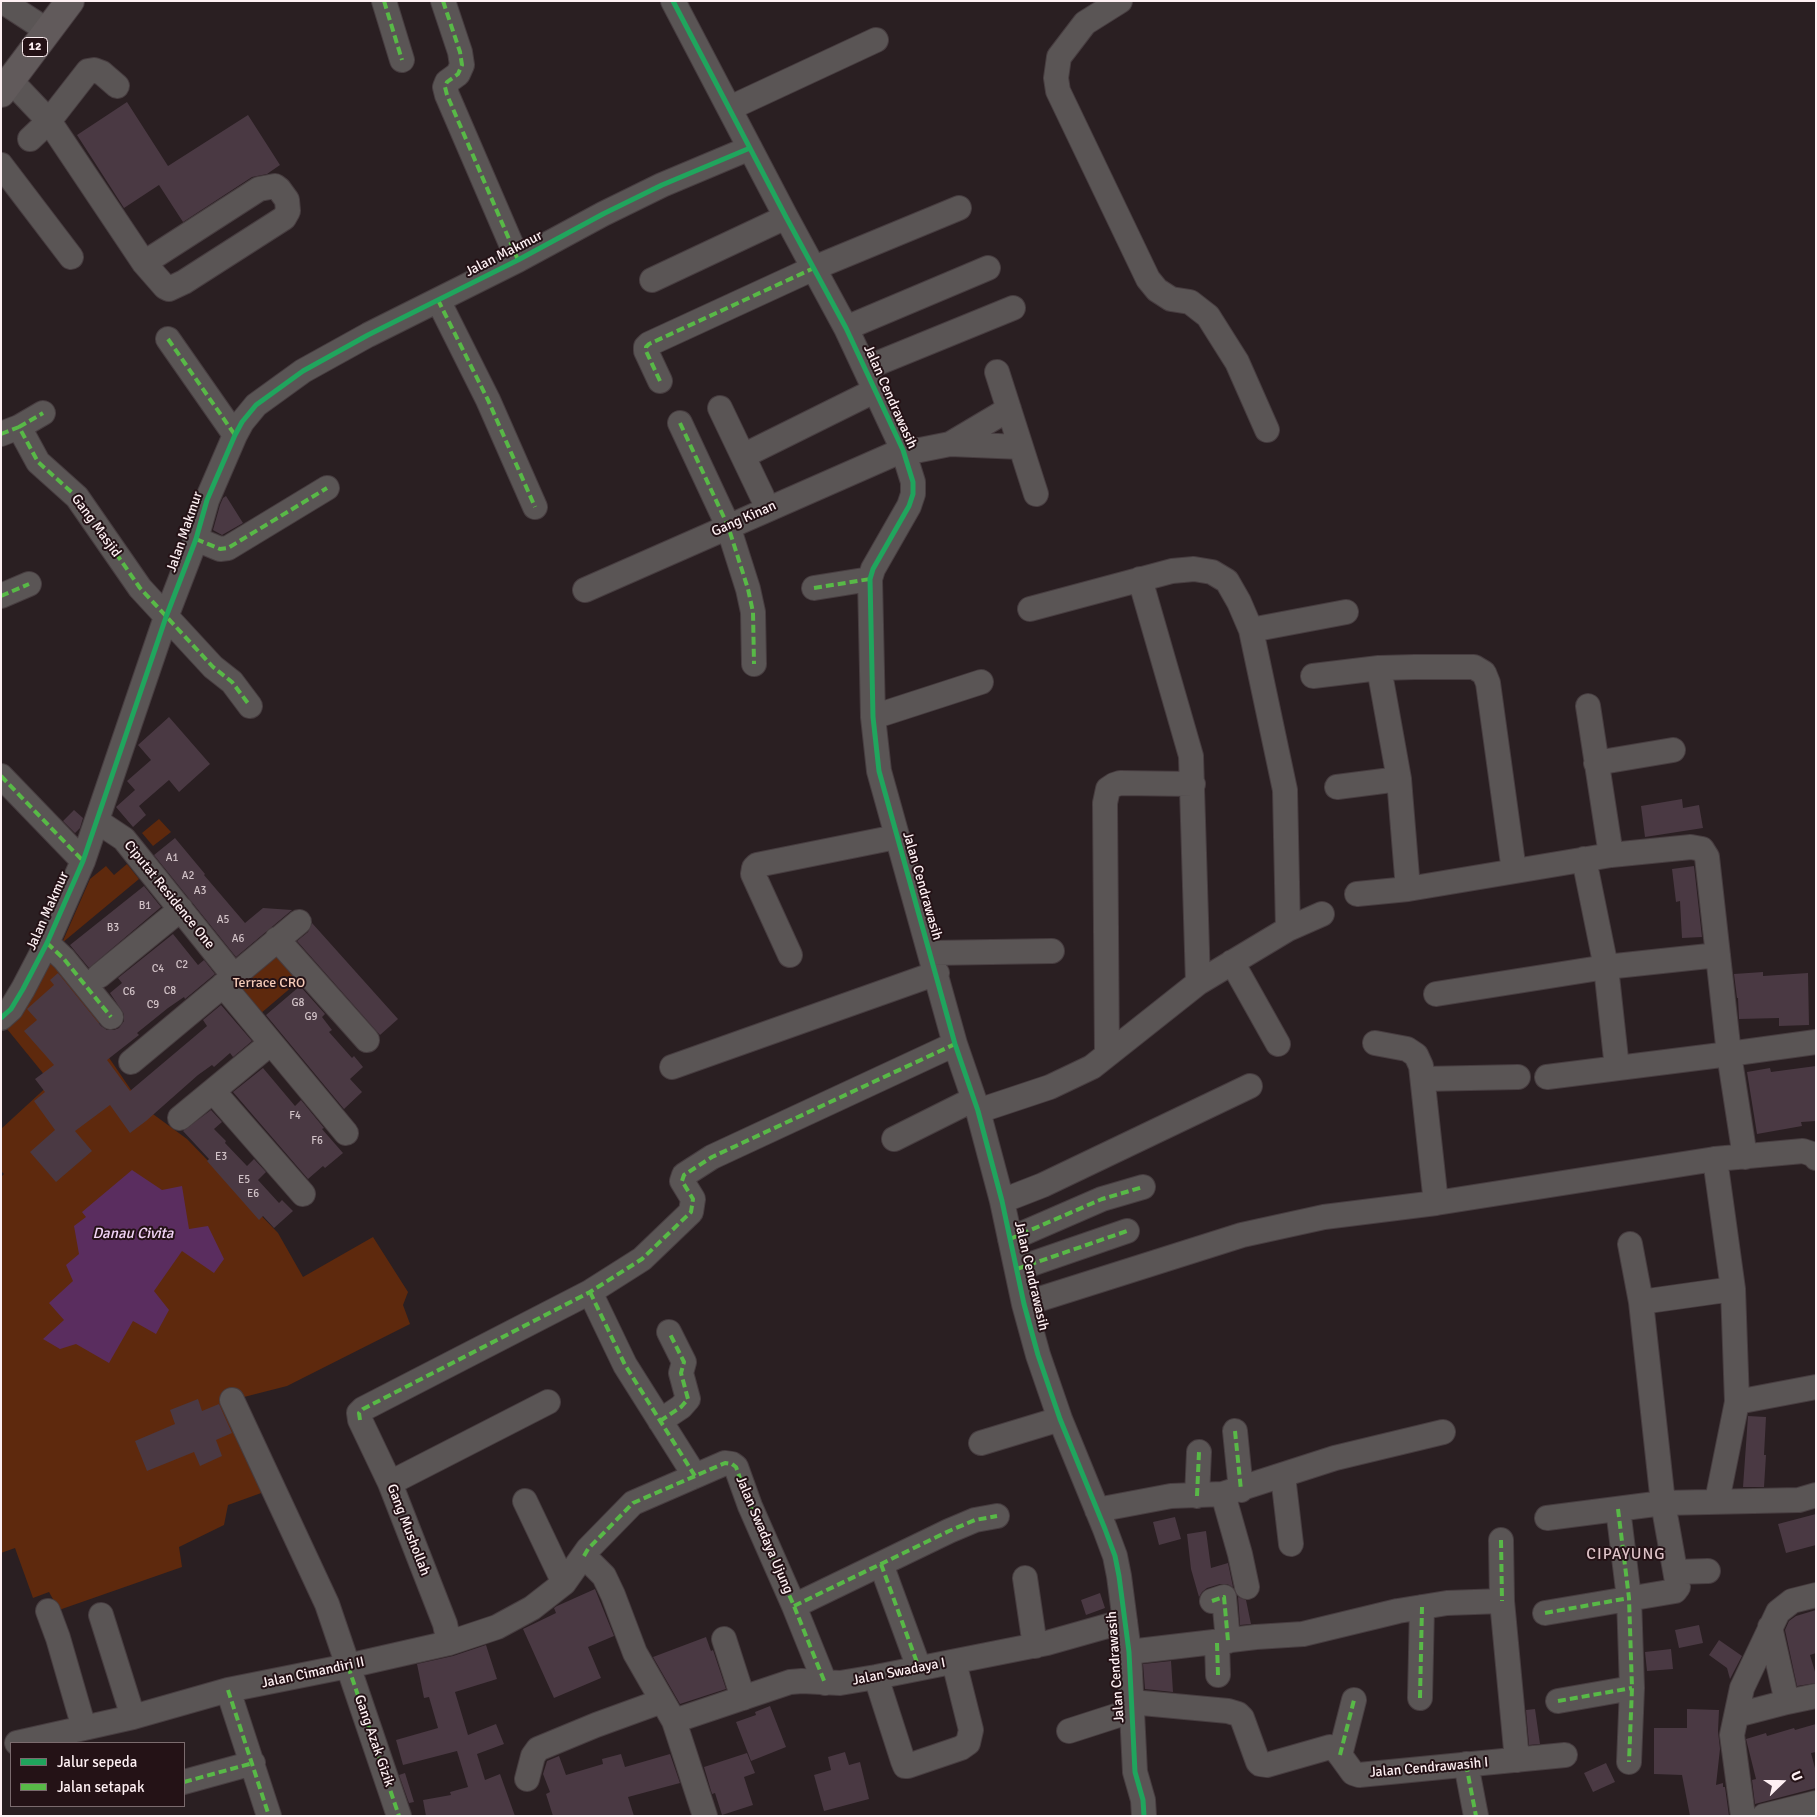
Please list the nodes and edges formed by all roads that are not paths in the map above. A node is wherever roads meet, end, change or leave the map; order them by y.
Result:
1 (70, 1) edge
2 (384, 1) edge
3 (443, 1) edge
4 (673, 1) edge
5 (1120, 1) edge
6 (10, 3) edge
7 (48, 31) junction
8 (876, 40) dead end
9 (402, 60) dead end
10 (117, 86) dead end
11 (6, 87) edge
12 (730, 108) junction
13 (49, 121) junction
14 (30, 139) dead end
15 (750, 148) junction
16 (1, 165) edge
17 (960, 208) dead end
18 (786, 217) junction
19 (71, 258) dead end
20 (518, 260) junction
21 (144, 263) junction
22 (814, 268) junction
23 (988, 268) dead end
24 (652, 280) dead end
25 (438, 300) junction
26 (1014, 308) dead end
27 (846, 328) junction
28 (168, 339) dead end
29 (866, 368) junction
30 (997, 372) dead end
31 (660, 381) dead end
32 (876, 390) junction
33 (720, 408) dead end
34 (1009, 409) junction
35 (44, 413) dead end
36 (680, 423) dead end
37 (1267, 430) dead end
38 (10, 431) edge
39 (235, 435) junction
40 (950, 444) junction
41 (1021, 447) junction
42 (903, 450) junction
43 (743, 456) junction
44 (327, 488) dead end
45 (1036, 494) dead end
46 (762, 496) dead end
47 (535, 507) dead end
48 (728, 526) junction
49 (196, 539) junction
50 (870, 579) junction
51 (1140, 580) junction
52 (30, 584) dead end
53 (814, 588) dead end
54 (585, 590) dead end
55 (1, 596) edge
56 (1030, 609) dead end
57 (1346, 612) dead end
58 (166, 617) junction
59 (1251, 630) junction
60 (754, 664) dead end
61 (1379, 668) junction
62 (1313, 676) dead end
63 (981, 682) dead end
64 (250, 706) dead end
65 (1588, 706) dead end
66 (873, 717) junction
67 (1673, 750) dead end
68 (1596, 763) junction
69 (1, 776) edge
70 (1399, 779) junction
71 (1193, 784) junction
72 (1337, 788) dead end
73 (97, 821) junction
74 (896, 837) junction
75 (1610, 855) junction
76 (1584, 860) junction
77 (83, 861) junction
78 (1514, 871) junction
79 (1408, 889) junction
80 (1357, 894) dead end
81 (180, 908) junction
82 (1322, 914) dead end
83 (299, 922) dead end
84 (1288, 929) junction
85 (278, 939) junction
86 (47, 943) junction
87 (1052, 950) dead end
88 (790, 955) dead end
89 (1718, 955) junction
90 (1232, 962) junction
91 (934, 963) junction
92 (1606, 967) junction
93 (99, 976) dead end
94 (229, 980) junction
95 (1198, 983) junction
96 (1436, 994) dead end
97 (111, 1017) dead end
98 (1, 1018) edge
99 (367, 1040) dead end
100 (1816, 1042) edge
101 (271, 1043) junction
102 (1375, 1043) dead end
103 (955, 1044) junction
104 (1278, 1044) dead end
105 (1730, 1054) junction
106 (1106, 1055) junction
107 (131, 1062) dead end
108 (672, 1067) dead end
109 (1617, 1068) junction
110 (1518, 1077) dead end
111 (1547, 1078) dead end
112 (1422, 1079) junction
113 (1250, 1086) dead end
114 (213, 1091) junction
115 (976, 1105) junction
116 (180, 1118) dead end
117 (346, 1133) dead end
118 (894, 1139) dead end
119 (1745, 1157) junction
120 (1816, 1158) edge
121 (1715, 1159) junction
122 (1143, 1187) dead end
123 (302, 1194) dead end
124 (1002, 1201) junction
125 (1436, 1203) junction
126 (1127, 1231) dead end
127 (1010, 1239) junction
128 (1630, 1244) dead end
129 (1016, 1269) junction
130 (1733, 1289) junction
131 (590, 1292) junction
132 (1641, 1302) junction
133 (1024, 1304) junction
134 (670, 1332) dead end
135 (1816, 1387) edge
136 (232, 1400) dead end
137 (548, 1402) dead end
138 (1737, 1402) junction
139 (1060, 1419) junction
140 (660, 1421) junction
141 (1235, 1431) dead end
142 (1443, 1432) dead end
143 (980, 1443) dead end
144 (1198, 1452) dead end
145 (695, 1476) junction
146 (1283, 1476) junction
147 (390, 1483) junction
148 (1232, 1492) junction
149 (1816, 1495) edge
150 (1196, 1496) junction
151 (525, 1501) dead end
152 (1717, 1501) junction
153 (1663, 1503) junction
154 (1618, 1509) junction
155 (1097, 1510) junction
156 (998, 1516) dead end
157 (1547, 1518) dead end
158 (1501, 1540) dead end
159 (1292, 1544) dead end
160 (584, 1556) junction
161 (881, 1564) junction
162 (1708, 1570) dead end
163 (1676, 1572) junction
164 (1025, 1578) dead end
165 (564, 1583) junction
166 (1248, 1587) dead end
167 (1816, 1595) edge
168 (1629, 1598) junction
169 (1212, 1601) dead end
170 (1502, 1601) junction
171 (794, 1606) junction
172 (1422, 1607) junction
173 (48, 1611) dead end
174 (1545, 1613) dead end
175 (101, 1616) dead end
176 (1125, 1621) junction
177 (1770, 1627) junction
178 (724, 1639) dead end
179 (1222, 1642) junction
180 (449, 1643) junction
181 (1035, 1646) junction
182 (1129, 1652) junction
183 (954, 1662) junction
184 (348, 1666) junction
185 (919, 1668) junction
186 (1218, 1675) dead end
187 (876, 1677) junction
188 (825, 1683) junction
189 (1632, 1688) junction
190 (228, 1690) junction
191 (1816, 1696) edge
192 (743, 1698) junction
193 (1420, 1698) dead end
194 (1354, 1700) dead end
195 (1558, 1700) dead end
196 (1787, 1702) junction
197 (1131, 1708) junction
198 (668, 1711) junction
199 (1737, 1715) junction
200 (133, 1717) junction
201 (84, 1728) junction
202 (1069, 1731) dead end
203 (21, 1742) edge
204 (1340, 1755) junction
205 (1565, 1755) dead end
206 (1517, 1760) junction
207 (1629, 1762) dead end
208 (253, 1763) junction
209 (1466, 1764) junction
210 (527, 1779) dead end
211 (185, 1782) edge
212 (1816, 1803) edge
213 (269, 1816) edge
214 (399, 1816) edge
215 (706, 1816) edge
216 (1144, 1816) edge
217 (1476, 1816) edge
218 (1743, 1816) edge
219 (1764, 1816) edge

1 - 7 highway, 12
2 - 9 street
3 - 20 street
4 - 12 street, Jalan Cendrawasih
5 - 37 street
6 - 7 street
7 - 11 highway, 12
8 - 12 street
10 - 13 street
11 - 13 street
12 - 15 street, Jalan Cendrawasih
13 - 14 street
13 - 21 street
15 - 18 street, Jalan Cendrawasih
15 - 20 street, Jalan Makmur
16 - 19 street
17 - 22 street
18 - 22 street, Jalan Cendrawasih
18 - 24 street
20 - 25 street, Jalan Makmur
21 - 21 street
22 - 27 street, Jalan Cendrawasih
22 - 31 street
23 - 27 street
25 - 39 street, Jalan Makmur
25 - 47 street
26 - 29 street
27 - 29 street, Jalan Cendrawasih
28 - 39 street
29 - 32 street, Jalan Cendrawasih
30 - 34 street
32 - 42 street, Jalan Cendrawasih
32 - 43 street
33 - 43 street
34 - 40 street
34 - 41 street
35 - 38 street
36 - 48 street
38 - 58 street, Gang Masjid
39 - 49 street, Jalan Makmur
40 - 41 street
40 - 42 street, Gang Kinan
41 - 45 street
42 - 48 street, Gang Kinan
42 - 50 street, Jalan Cendrawasih
43 - 46 street
44 - 49 street
48 - 54 street, Gang Kinan
48 - 60 street
49 - 58 street, Jalan Makmur
50 - 53 street
50 - 66 street, Jalan Cendrawasih
51 - 56 street
51 - 59 street
51 - 71 street
52 - 55 street
57 - 59 street
58 - 64 street, Gang Masjid
58 - 73 street, Jalan Makmur
59 - 84 street
61 - 62 street
61 - 70 street
61 - 78 street
63 - 66 street
65 - 68 street
66 - 74 street, Jalan Cendrawasih
67 - 68 street
68 - 75 street
69 - 77 street
70 - 72 street
70 - 79 street
71 - 95 street
71 - 106 street
73 - 77 street, Jalan Makmur
73 - 81 street, Ciputat Residence One
74 - 88 street
74 - 91 street, Jalan Cendrawasih
75 - 76 street
75 - 89 street
76 - 78 street
76 - 92 street
77 - 86 street, Jalan Makmur
78 - 79 street
79 - 80 street
81 - 93 street
81 - 94 street, Ciputat Residence One
82 - 84 street
83 - 85 street
84 - 90 street
85 - 94 street
85 - 99 street
86 - 97 street
86 - 98 street, Jalan Makmur
87 - 91 street
89 - 92 street
89 - 105 street
90 - 95 street
90 - 104 street
91 - 103 street, Jalan Cendrawasih
91 - 108 street
92 - 96 street
92 - 109 street
94 - 101 street, Ciputat Residence One
94 - 107 street
95 - 106 street
100 - 105 street
101 - 114 street
101 - 117 street, Ciputat Residence One
102 - 112 street
103 - 115 street, Jalan Cendrawasih
103 - 131 street
105 - 109 street
105 - 119 street
106 - 115 street
109 - 111 street
110 - 112 street
112 - 125 street
113 - 124 street
114 - 116 street
114 - 123 street
115 - 118 street
115 - 124 street, Jalan Cendrawasih
119 - 120 street
119 - 121 street
121 - 125 street
121 - 130 street
122 - 127 street
124 - 127 street, Jalan Cendrawasih
125 - 133 street
126 - 129 street
127 - 129 street, Jalan Cendrawasih
128 - 132 street
129 - 133 street, Jalan Cendrawasih
130 - 132 street
130 - 138 street
131 - 140 street
131 - 147 street, Gang Mushollah
132 - 153 street
133 - 139 street, Jalan Cendrawasih
134 - 140 street
135 - 138 street
136 - 184 street, Gang Azak Gizik
137 - 147 street
138 - 152 street
139 - 143 street
139 - 155 street, Jalan Cendrawasih
140 - 145 street
141 - 148 street
142 - 146 street
144 - 150 street
145 - 160 street, Jalan Swadaya Ujung
145 - 171 street, Jalan Swadaya Ujung
146 - 148 street
146 - 159 street
147 - 180 street, Gang Mushollah
148 - 150 street
148 - 166 street
149 - 152 street
150 - 155 street
151 - 165 street
152 - 153 street
153 - 154 street
153 - 163 street
154 - 157 street
154 - 168 street
155 - 176 street, Jalan Cendrawasih
156 - 161 street
158 - 170 street
160 - 165 street, Jalan Cimandiri II
160 - 198 street
161 - 171 street
161 - 185 street
162 - 163 street
163 - 168 street
164 - 181 street
165 - 180 street, Jalan Cimandiri II
167 - 177 street
168 - 174 street
168 - 189 street
169 - 179 street
170 - 172 street
170 - 206 street
171 - 188 street, Jalan Swadaya Ujung
172 - 179 street
172 - 193 street
173 - 201 street
175 - 200 street
176 - 181 street, Jalan Swadaya I
176 - 182 street, Jalan Cendrawasih
177 - 196 street
177 - 199 street
178 - 192 street
179 - 182 street
179 - 186 street
180 - 184 street, Jalan Cimandiri II
181 - 183 street, Jalan Swadaya I
182 - 197 street, Jalan Cendrawasih
183 - 185 street, Jalan Swadaya I
183 - 187 street
184 - 190 street, Jalan Cimandiri II
184 - 214 street, Gang Azak Gizik
185 - 187 street, Jalan Swadaya I
187 - 188 street, Jalan Swadaya I
188 - 192 street, Jalan Swadaya I
189 - 195 street
189 - 207 street
190 - 200 street, Jalan Cimandiri II
190 - 208 street
191 - 196 street
192 - 198 street, Jalan Swadaya I
194 - 204 street
196 - 199 street
197 - 202 street
197 - 204 street
197 - 216 street, Jalan Cendrawasih
198 - 210 street, Jalan Swadaya I
198 - 215 street
199 - 218 street
200 - 201 street, Jalan Cimandiri II
201 - 203 street, Jalan Cimandiri II
204 - 209 street, Jalan Cendrawasih I
205 - 206 street, Jalan Cendrawasih I
206 - 209 street, Jalan Cendrawasih I
208 - 211 street
208 - 213 street
209 - 217 street
212 - 219 street

